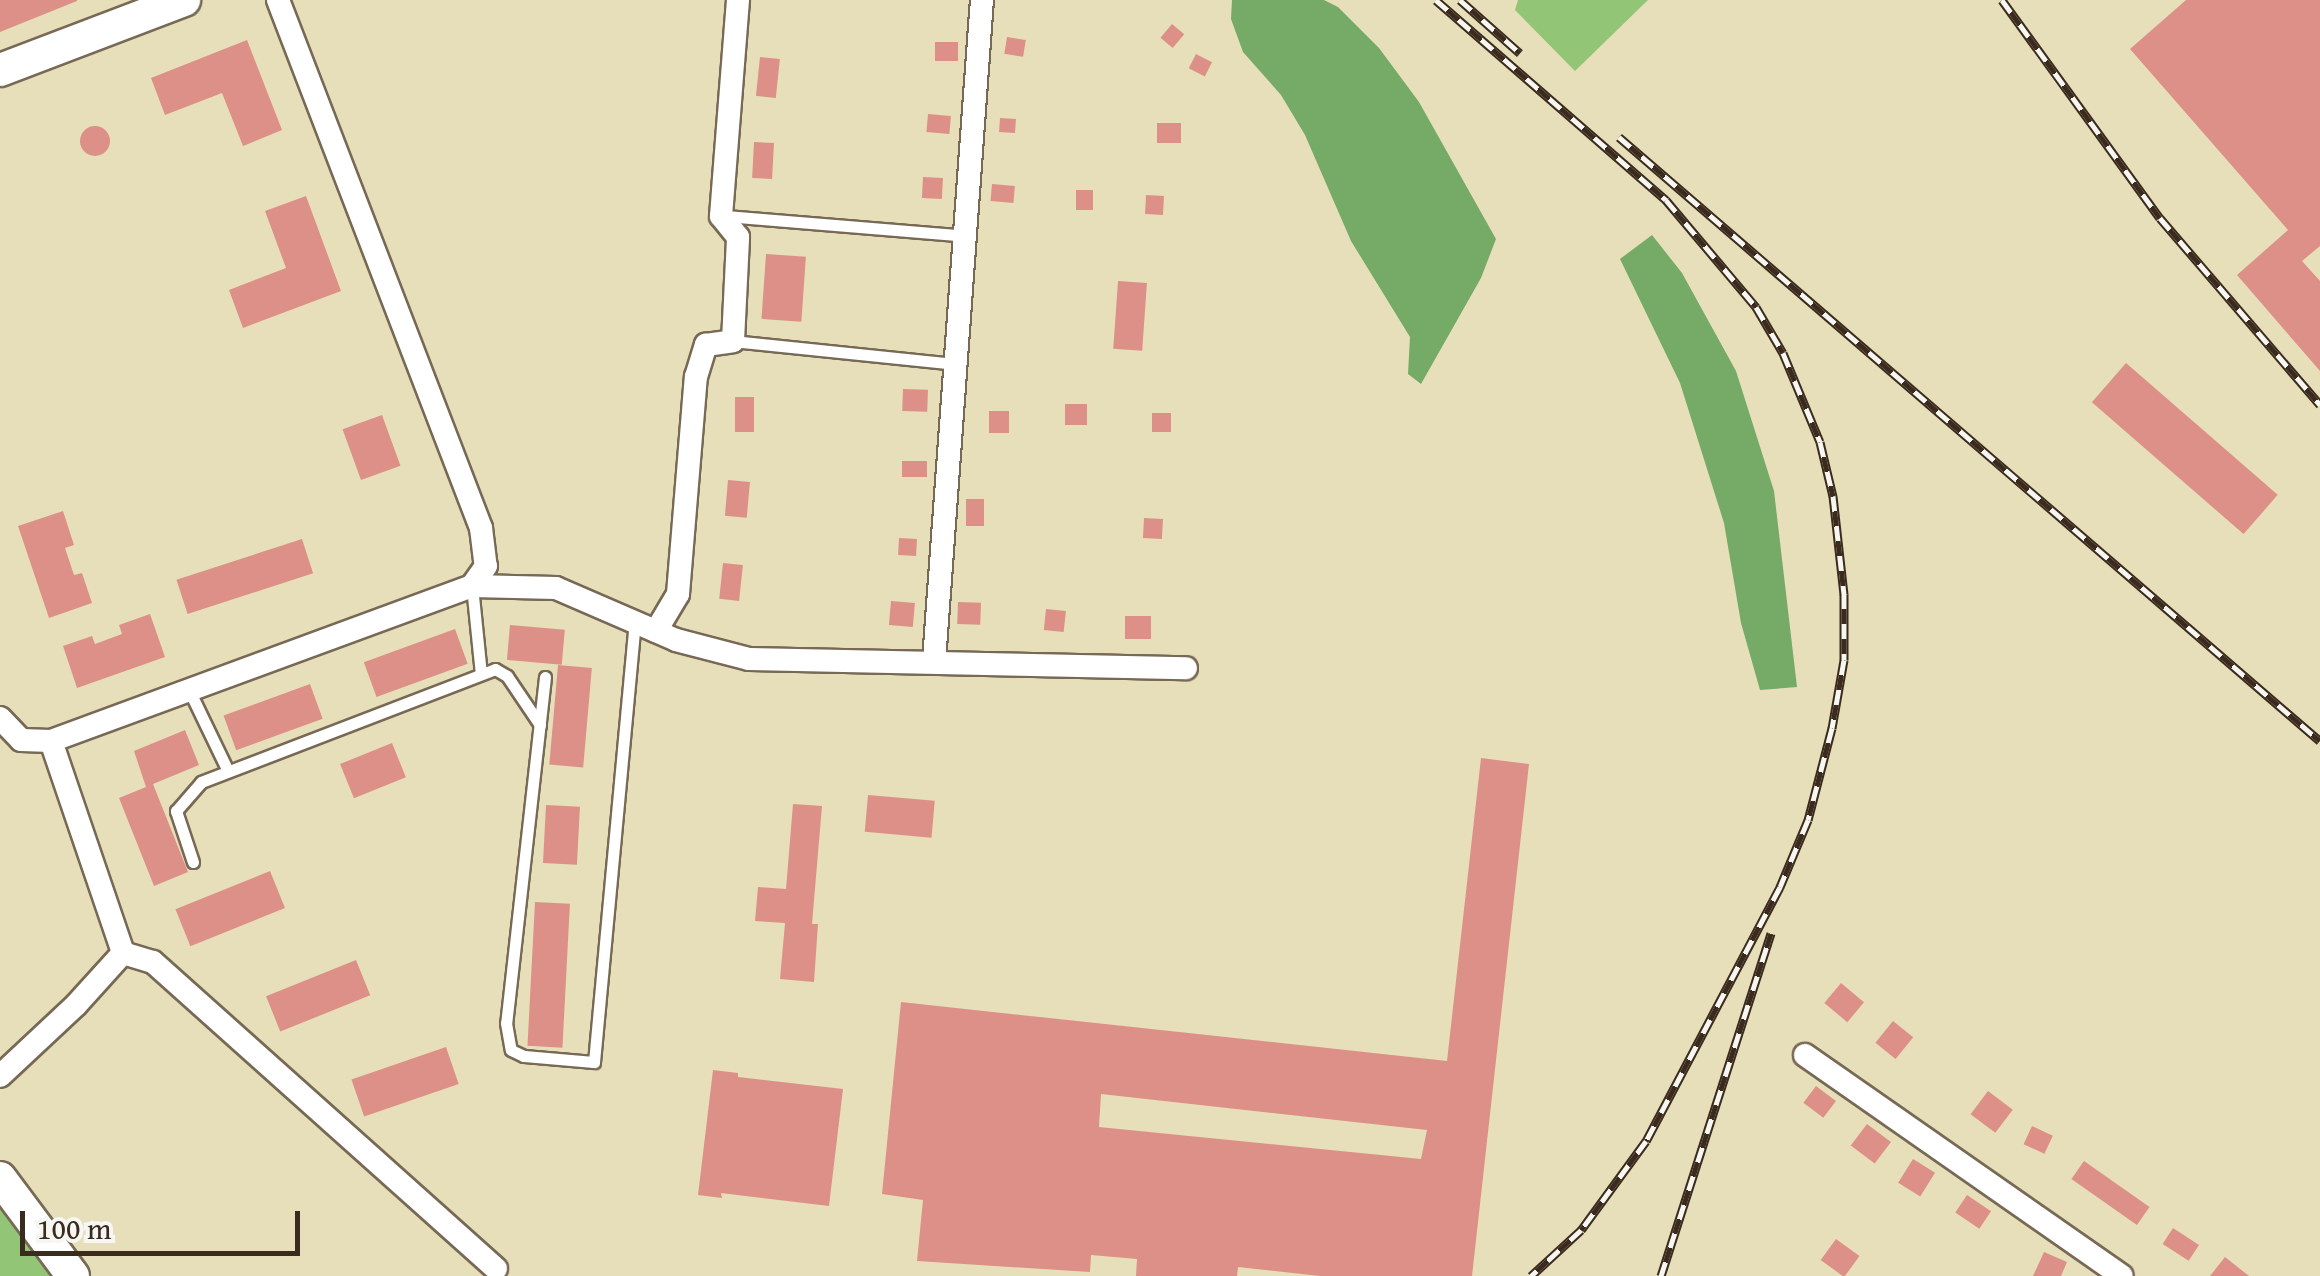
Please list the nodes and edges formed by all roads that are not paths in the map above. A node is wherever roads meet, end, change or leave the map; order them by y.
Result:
1 (184, 0) edge
2 (278, 0) edge
3 (738, 0) edge
4 (982, 0) edge
5 (0, 70) edge
6 (721, 216) junction
7 (966, 236) junction
8 (733, 340) junction
9 (954, 364) junction
10 (472, 586) junction
11 (645, 626) junction
12 (934, 661) junction
13 (1186, 668) dead end
14 (481, 674) junction
15 (545, 677) dead end
16 (189, 690) junction
17 (0, 718) edge
18 (540, 725) junction
19 (51, 741) junction
20 (228, 771) junction
21 (193, 862) dead end
22 (122, 953) junction
23 (1805, 1055) dead end
24 (0, 1076) edge
25 (0, 1178) edge
26 (496, 1269) dead end
27 (2107, 1271) edge
28 (73, 1276) edge

1 - 5 street
2 - 10 street
3 - 6 street
4 - 7 street
6 - 7 lane
6 - 8 street
7 - 9 street
8 - 9 lane
8 - 11 street
9 - 12 street
10 - 11 street
10 - 14 lane
10 - 16 street
11 - 12 street
11 - 18 lane
12 - 13 street
14 - 18 lane
14 - 20 lane
15 - 18 lane
16 - 19 street
16 - 20 lane
17 - 19 street
19 - 22 street
20 - 21 lane
22 - 24 street
22 - 26 street
23 - 27 street
25 - 28 street

